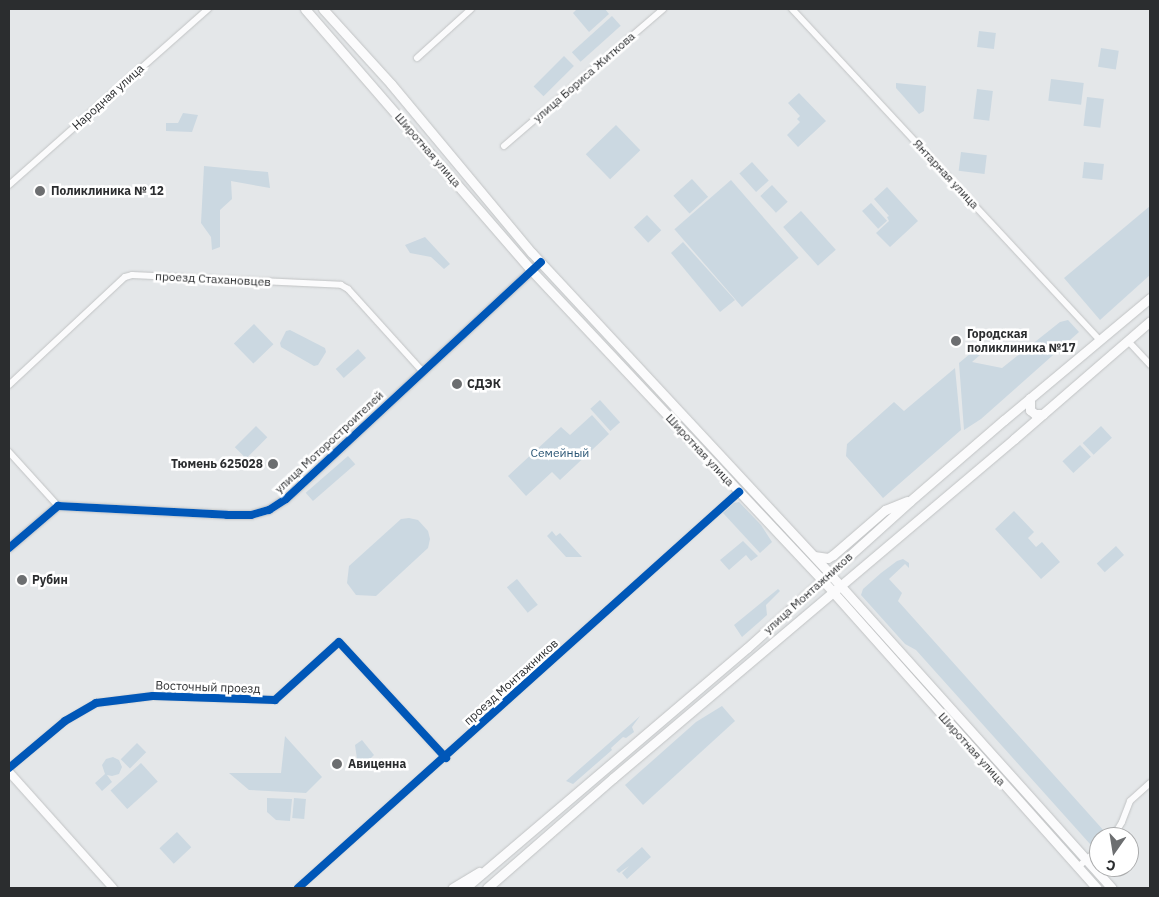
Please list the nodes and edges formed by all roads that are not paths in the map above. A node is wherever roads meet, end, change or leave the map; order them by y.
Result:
1 (208, 9) edge
2 (305, 9) edge
3 (322, 9) edge
4 (471, 9) edge
5 (664, 9) edge
6 (792, 9) edge
7 (417, 58) dead end
8 (391, 84) junction
9 (379, 95) junction
10 (409, 106) junction
11 (398, 116) junction
12 (504, 146) dead end
13 (9, 185) edge
14 (541, 262) junction
15 (532, 270) junction
16 (1150, 298) edge
17 (1150, 321) edge
18 (1100, 340) junction
19 (1128, 341) junction
20 (1150, 364) edge
21 (422, 371) junction
22 (9, 385) edge
23 (660, 389) junction
24 (651, 398) junction
25 (1030, 398) junction
26 (680, 411) junction
27 (1044, 414) junction
28 (671, 419) junction
29 (9, 452) edge
30 (739, 492) junction
31 (910, 501) junction
32 (58, 506) junction
33 (9, 548) edge
34 (814, 556) junction
35 (830, 573) junction
36 (822, 581) junction
37 (840, 585) junction
38 (832, 592) junction
39 (446, 758) junction
40 (9, 770) edge
41 (1150, 783) edge
42 (1118, 827) edge
43 (524, 856) junction
44 (1089, 857) edge
45 (1086, 860) junction
46 (488, 867) junction
47 (1078, 867) junction
48 (113, 888) edge
49 (298, 888) edge
50 (453, 888) edge
51 (465, 888) edge
52 (488, 888) edge
53 (493, 888) edge
54 (1097, 888) edge
55 (1112, 888) edge

1 - 13 street, Народная улица
2 - 9 main road, Широтная улица
3 - 8 main road, Широтная улица
4 - 7 street
5 - 12 street, улица Бориса Житкова
6 - 18 street, Янтарная улица
8 - 9 main road
8 - 10 main road, Широтная улица
9 - 11 main road, Широтная улица
10 - 11 main road
10 - 14 main road, Широтная улица
11 - 15 main road, Широтная улица
14 - 15 street, улица Моторостроителей
14 - 23 main road, Широтная улица
15 - 21 street, улица Моторостроителей
15 - 24 main road, Широтная улица
16 - 18 main road, улица Монтажников
17 - 19 main road, улица Монтажников
18 - 25 main road, улица Монтажников
19 - 20 street
19 - 27 main road, улица Монтажников
21 - 22 street, проезд Стахановцев
21 - 32 street, улица Моторостроителей
23 - 24 main road
23 - 26 main road, Широтная улица
24 - 28 main road, Широтная улица
25 - 27 main road
25 - 31 main road, улица Монтажников
26 - 28 main road
26 - 34 main road, Широтная улица
27 - 37 main road, улица Монтажников
28 - 30 main road, Широтная улица
29 - 32 street
30 - 36 main road, Широтная улица
30 - 39 street, проезд Монтажников
31 - 34 main road
31 - 35 main road, улица Монтажников
32 - 33 street
34 - 35 main road, Широтная улица
35 - 36 main road, улица Монтажников
35 - 37 main road, Широтная улица
36 - 38 main road, Широтная улица
36 - 46 main road, улица Монтажников
37 - 38 main road, улица Монтажников
37 - 45 main road, Широтная улица
38 - 43 main road, улица Монтажников
38 - 47 main road, Широтная улица
39 - 40 street, Восточный проезд
39 - 49 street, проезд Монтажников
40 - 48 street
41 - 42 street
43 - 52 main road, улица Монтажников
43 - 53 street
44 - 45 street
45 - 47 street
45 - 55 main road, Широтная улица
46 - 50 street
46 - 51 main road, улица Монтажников
47 - 54 main road, Широтная улица

